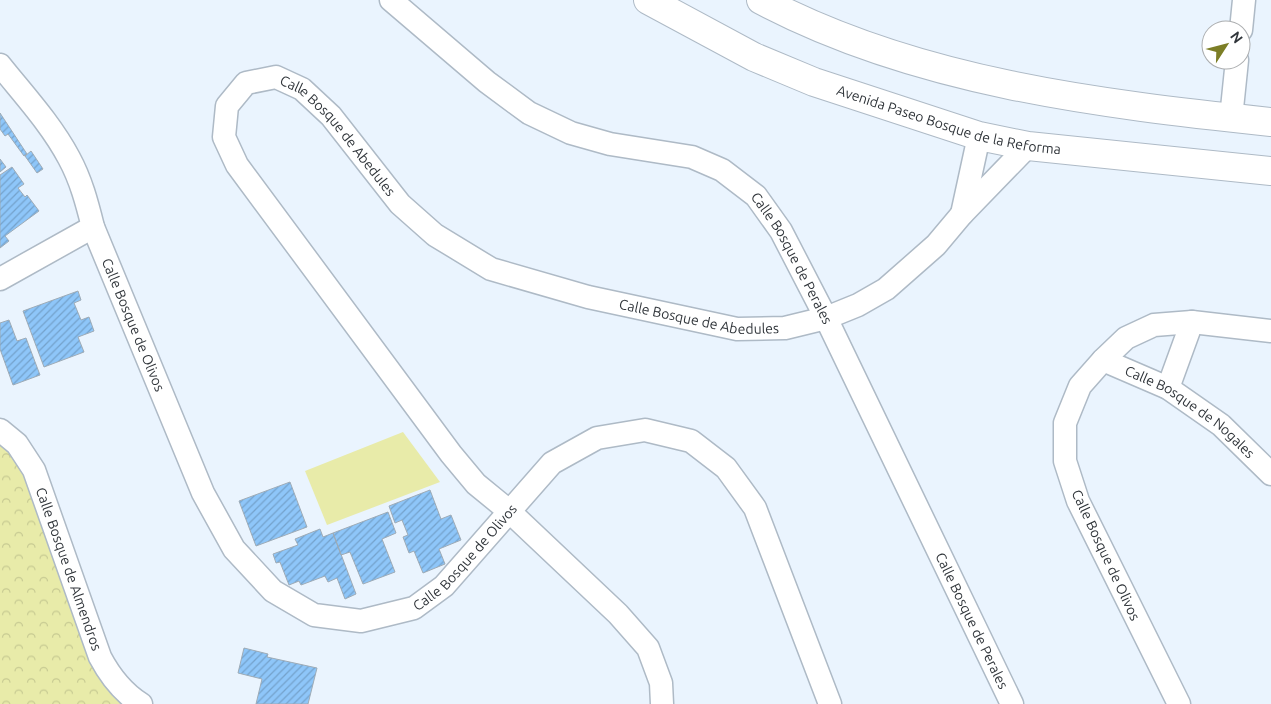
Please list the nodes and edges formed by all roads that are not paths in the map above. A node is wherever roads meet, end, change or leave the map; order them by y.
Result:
1 (391, 0) edge
2 (648, 0) edge
3 (761, 0) edge
4 (1244, 0) edge
5 (1242, 20) edge
6 (0, 65) edge
7 (1236, 70) edge
8 (1231, 118) junction
9 (1271, 122) edge
10 (980, 136) junction
11 (1028, 146) junction
12 (1271, 171) edge
13 (962, 214) junction
14 (93, 227) junction
15 (0, 279) edge
16 (826, 318) junction
17 (1192, 322) junction
18 (1271, 331) edge
19 (1103, 360) junction
20 (1168, 388) junction
21 (0, 430) edge
22 (1271, 474) edge
23 (509, 511) junction
24 (141, 704) edge
25 (662, 704) edge
26 (830, 704) edge
27 (1012, 704) edge
28 (1179, 704) edge

1 - 16 street, Calle Bosque de Perales
2 - 10 main road, Avenida Paseo Bosque de la Reforma
3 - 8 main road
4 - 5 street
6 - 14 street, Calle Bosque de Olivos
7 - 8 street
8 - 9 main road
10 - 11 main road, Avenida Paseo Bosque de la Reforma
10 - 13 street, Calle Bosque de Abedules
11 - 12 main road, Avenida Paseo Bosque de la Reforma
11 - 13 street, Calle Bosque de Abedules
13 - 16 street, Calle Bosque de Abedules
14 - 15 street
14 - 23 street, Calle Bosque de Olivos
16 - 23 street, Calle Bosque de Abedules
16 - 27 street, Calle Bosque de Perales
17 - 18 street, Calle Bosque de Olivos
17 - 19 street, Calle Bosque de Olivos
17 - 20 street
19 - 20 street, Calle Bosque de Nogales
19 - 28 street, Calle Bosque de Olivos
20 - 22 street, Calle Bosque de Nogales
21 - 24 street, Calle Bosque de Almendros
23 - 25 street, Calle Bosque de Abedules
23 - 26 street, Calle Bosque de Olivos

